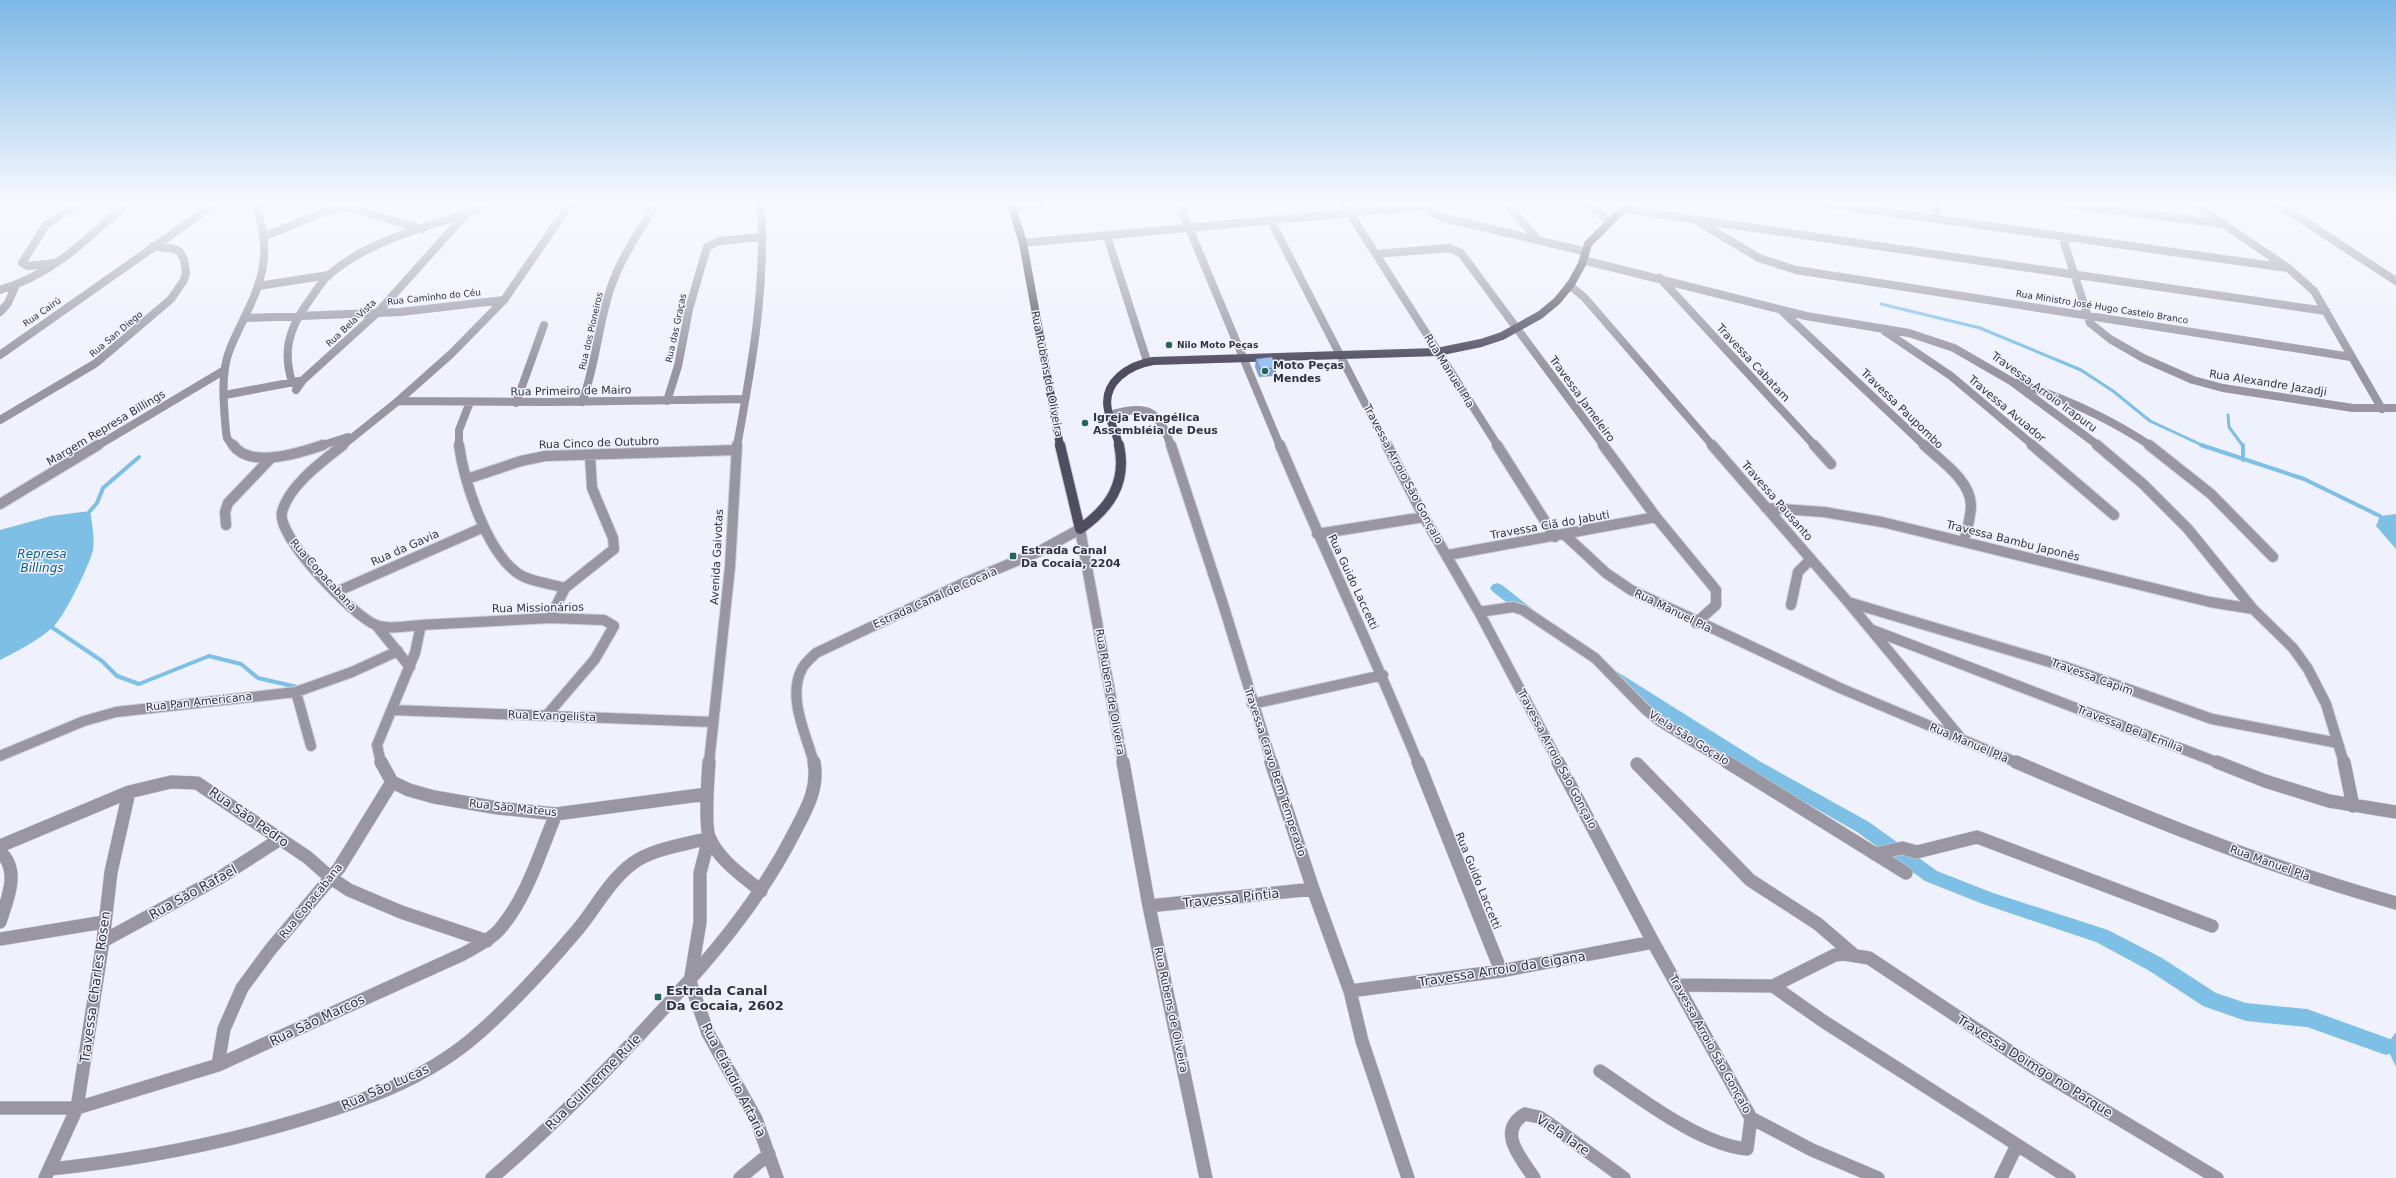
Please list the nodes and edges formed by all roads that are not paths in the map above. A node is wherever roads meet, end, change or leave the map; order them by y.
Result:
1 (24, 259) edge
2 (62, 259) edge
3 (135, 259) edge
4 (183, 259) edge
5 (265, 259) edge
6 (352, 259) edge
7 (426, 259) edge
8 (532, 259) edge
9 (624, 259) edge
10 (704, 259) edge
11 (762, 259) edge
12 (1026, 259) edge
13 (1114, 259) edge
14 (1202, 259) edge
15 (1290, 259) edge
16 (1379, 259) edge
17 (1464, 259) edge
18 (1581, 259) edge
19 (1596, 259) edge
20 (1762, 259) edge
21 (1964, 259) edge
22 (2070, 259) edge
23 (2224, 259) edge
24 (2275, 259) edge
25 (2359, 259) edge
26 (57, 263) junction
27 (2288, 268) junction
28 (329, 275) junction
29 (2075, 275) junction
30 (1659, 278) junction
31 (2396, 281) edge
32 (1569, 285) junction
33 (258, 286) junction
34 (14, 287) junction
35 (0, 290) edge
36 (504, 300) junction
37 (1781, 310) junction
38 (2326, 311) junction
39 (0, 312) edge
40 (378, 312) junction
41 (298, 316) junction
42 (2088, 316) junction
43 (245, 318) junction
44 (544, 325) dead end
45 (1880, 328) junction
46 (1517, 329) junction
47 (1437, 352) junction
48 (0, 355) edge
49 (1341, 355) junction
50 (2350, 357) junction
51 (1244, 358) junction
52 (1147, 361) junction
53 (223, 371) junction
54 (303, 380) junction
55 (2011, 381) junction
56 (292, 382) junction
57 (296, 390) dead end
58 (225, 395) junction
59 (744, 399) junction
60 (398, 401) junction
61 (667, 401) junction
62 (470, 402) junction
63 (516, 402) junction
64 (582, 402) junction
65 (2396, 408) edge
66 (2382, 409) junction
67 (1109, 415) junction
68 (0, 420) edge
69 (353, 435) junction
70 (736, 450) junction
71 (590, 454) junction
72 (271, 458) junction
73 (1831, 464) dead end
74 (467, 479) junction
75 (0, 504) edge
76 (1766, 508) junction
77 (2114, 515) dead end
78 (1424, 517) junction
79 (1656, 517) junction
80 (226, 525) dead end
81 (484, 527) junction
82 (1080, 528) junction
83 (1317, 534) junction
84 (1560, 536) junction
85 (1964, 541) junction
86 (1448, 555) junction
87 (2273, 557) dead end
88 (1811, 559) junction
89 (565, 588) junction
90 (336, 592) junction
91 (1848, 602) junction
92 (1791, 605) dead end
93 (2253, 609) junction
94 (1479, 612) junction
95 (550, 618) junction
96 (1696, 623) junction
97 (376, 625) junction
98 (421, 625) junction
99 (1870, 629) junction
100 (398, 651) junction
101 (410, 667) junction
102 (1383, 675) junction
103 (296, 692) junction
104 (1252, 704) junction
105 (392, 710) junction
106 (547, 716) junction
107 (712, 722) junction
108 (1960, 739) junction
109 (2338, 743) junction
110 (311, 746) dead end
111 (0, 756) edge
112 (1637, 764) dead end
113 (392, 782) junction
114 (129, 792) junction
115 (708, 794) junction
116 (2353, 806) junction
117 (2396, 812) edge
118 (556, 814) junction
119 (710, 838) junction
120 (280, 839) junction
121 (0, 846) edge
122 (0, 852) edge
123 (1877, 853) junction
124 (1906, 874) dead end
125 (331, 878) junction
126 (1313, 889) junction
127 (761, 891) junction
128 (2396, 903) edge
129 (1149, 906) junction
130 (0, 922) edge
131 (104, 922) junction
132 (2212, 926) dead end
133 (0, 939) edge
134 (103, 941) junction
135 (487, 941) junction
136 (1653, 942) junction
137 (1854, 955) junction
138 (1501, 971) junction
139 (690, 982) junction
140 (1678, 985) junction
141 (1773, 986) junction
142 (1350, 991) junction
143 (218, 1065) junction
144 (1600, 1071) dead end
145 (0, 1108) edge
146 (77, 1108) junction
147 (1751, 1118) junction
148 (2017, 1145) junction
149 (770, 1154) junction
150 (48, 1174) edge
151 (492, 1178) edge
152 (740, 1178) edge
153 (777, 1178) edge
154 (1206, 1178) edge
155 (1408, 1178) edge
156 (1534, 1178) edge
157 (1624, 1178) edge
158 (1878, 1178) edge
159 (2001, 1178) edge
160 (2069, 1178) edge
161 (2217, 1178) edge

1 - 26 street
2 - 26 street
3 - 48 street, Rua Cairú
4 - 68 street, Rua San Diego
5 - 33 street
6 - 28 street
7 - 40 street, Rua Bela Vista
8 - 36 street, Rua Copacabana
9 - 64 street, Rua dos Pioneiros
10 - 61 street, Rua das Graças
11 - 59 street, Avenida Gaivotas
12 - 82 main road, Rua Rubens de Oliveira
13 - 52 street
14 - 51 street, Rua Guido Laccetti
15 - 49 street, Travessa Arroio São Gonçalo
16 - 47 street, Rua Manuel Pla
17 - 46 street, Travessa Jameleiro
18 - 32 main road, Estrada Canal de Cocaia
19 - 30 street, Travessa Arroio Irapuru
20 - 42 street, Rua Ministro José Hugo Castelo Branco
21 - 29 street
22 - 29 street, Rua Alexandre Jazadji
23 - 27 street
24 - 27 street
25 - 31 street
26 - 34 street
27 - 38 street
28 - 33 street
28 - 41 street
29 - 38 street
29 - 42 street, Rua Alexandre Jazadji
30 - 37 street, Travessa Arroio Irapuru
30 - 73 street, Travessa Cabatam
32 - 46 main road, Estrada Canal de Cocaia
32 - 76 street, Travessa Pausanto
33 - 43 street
34 - 35 street
34 - 39 street
36 - 40 street, Rua Caminho do Céu
36 - 60 street, Rua Copacabana
37 - 45 street, Travessa Arroio Irapuru
37 - 85 street, Travessa Paupombo
38 - 50 street
40 - 41 street, Rua Caminho do Céu
40 - 54 street, Rua Bela Vista
41 - 43 street, Rua Caminho do Céu
41 - 56 street
42 - 50 street, Rua Ministro José Hugo Castelo Branco
42 - 66 street, Rua Alexandre Jazadji
43 - 53 street
44 - 63 street
45 - 55 street, Travessa Arroio Irapuru
45 - 77 street, Travessa Avuador
46 - 47 main road, Estrada Canal de Cocaia
46 - 79 street, Travessa Jameleiro
47 - 49 main road, Estrada Canal de Cocaia
47 - 84 street, Rua Manuel Pla
49 - 51 main road, Estrada Canal de Cocaia
49 - 78 street, Travessa Arroio São Gonçalo
50 - 66 street
51 - 52 main road, Estrada Canal de Cocaia
51 - 83 street, Rua Guido Laccetti
52 - 67 main road, Estrada Canal de Cocaia
53 - 58 street
53 - 75 street, Margem Represa Billings
54 - 56 street
54 - 57 street, Rua Bela Vista
55 - 87 street
55 - 93 street, Travessa Arroio Irapuru
56 - 58 street
58 - 72 street
59 - 61 street, Rua Primeiro de Mairo
59 - 70 street, Avenida Gaivotas
60 - 62 street, Rua Primeiro de Mairo
60 - 69 street, Rua Copacabana
61 - 64 street, Rua Primeiro de Mairo
62 - 63 street, Rua Primeiro de Mairo
62 - 74 street
63 - 64 street, Rua Primeiro de Mairo
65 - 66 street, Rua Alexandre Jazadji
67 - 82 main road, Estrada Canal de Cocaia
67 - 104 street, Travessa Cravo Bem Temperado
69 - 72 street
69 - 90 street, Rua Copacabana
70 - 71 street, Rua Cinco de Outubro
70 - 107 street, Avenida Gaivotas
71 - 74 street, Rua Cinco de Outubro
71 - 89 street
72 - 80 street
74 - 81 street
76 - 85 street, Travessa Bambu Japonês
76 - 88 street, Travessa Pausanto
78 - 83 street
78 - 86 street, Travessa Arroio São Gonçalo
79 - 84 street, Travessa Ciã do Jabuti
79 - 96 street, Travessa Jameleiro
81 - 89 street
81 - 90 street, Rua da Gavia
82 - 127 street, Estrada Canal de Cocaia
82 - 129 street, Rua Rubens de Oliveira
83 - 102 street, Rua Guido Laccetti
84 - 86 street, Travessa Ciã do Jabuti
84 - 96 street, Rua Manuel Pla
85 - 93 street, Travessa Bambu Japonês
86 - 94 street, Travessa Arroio São Gonçalo
88 - 91 street, Travessa Pausanto
88 - 92 street
89 - 95 street
90 - 97 street, Rua Copacabana
91 - 99 street, Travessa Pausanto
91 - 109 street, Travessa Capim
93 - 109 street, Travessa Arroio Irapuru
94 - 123 street, Viela São Goçalo
94 - 136 street, Travessa Arroio São Gonçalo
95 - 98 street, Rua Missionários
95 - 106 street, Rua Missionários
96 - 108 street, Rua Manuel Pla
97 - 98 street, Rua Copacabana
97 - 100 street
98 - 101 street
99 - 108 street, Travessa Pausanto
99 - 116 street, Travessa Bela Emília
100 - 101 street
100 - 103 street, Rua Pan Americana
101 - 105 street
102 - 104 street
102 - 138 street, Rua Guido Laccetti
103 - 110 street
103 - 111 street, Rua Pan Americana
104 - 126 street, Travessa Cravo Bem Temperado
105 - 106 street, Rua Evangelista
105 - 113 street
106 - 107 street, Rua Evangelista
107 - 115 street, Avenida Gaivotas
108 - 128 street, Rua Manuel Pla
109 - 116 street, Travessa Arroio Irapuru
112 - 137 street
113 - 118 street, Rua São Mateus
113 - 125 street, Rua Copacabana
114 - 120 street, Rua São Pedro
114 - 121 street, Rua São Pedro
114 - 131 street, Travessa Charles Rosen
115 - 118 street, Rua São Mateus
115 - 119 street, Avenida Gaivotas
116 - 117 street, Travessa Bela Emília
118 - 135 street, Rua São Marcos
119 - 127 street
119 - 139 street
119 - 150 street, Rua São Lucas
120 - 125 street, Rua São Pedro
120 - 134 street, Rua São Rafael
122 - 130 street
123 - 124 street, Viela São Goçalo
123 - 132 street
125 - 135 street, Rua São Pedro
125 - 143 street, Rua Copacabana
126 - 129 street, Travessa Píntia
126 - 142 street, Travessa Cravo Bem Temperado
127 - 139 street, Estrada Canal de Cocaia
129 - 154 street, Rua Rubens de Oliveira
131 - 133 street
131 - 134 street, Travessa Charles Rosen
134 - 146 street, Travessa Charles Rosen
135 - 143 street, Rua São Marcos
136 - 138 street, Travessa Arroio da Cigana
136 - 140 street, Travessa Arroio São Gonçalo
137 - 141 street
137 - 161 street, Travessa Doimgo no Parque
138 - 142 street, Travessa Arroio da Cigana
139 - 149 street, Rua Cláudio Artaria
139 - 151 street, Rua Guilherme Rule
140 - 141 street
140 - 147 street, Travessa Arroio São Gonçalo
141 - 148 street
142 - 155 street, Travessa Cravo Bem Temperado
143 - 146 street, Rua São Marcos
144 - 147 street, Travessa Arroio São Gonçalo
145 - 146 street, Rua São Marcos
146 - 150 street, Travessa Charles Rosen
147 - 158 street
148 - 159 street
148 - 160 street
149 - 152 street
149 - 153 street, Rua Cláudio Artaria
156 - 157 street, Viela Iare

